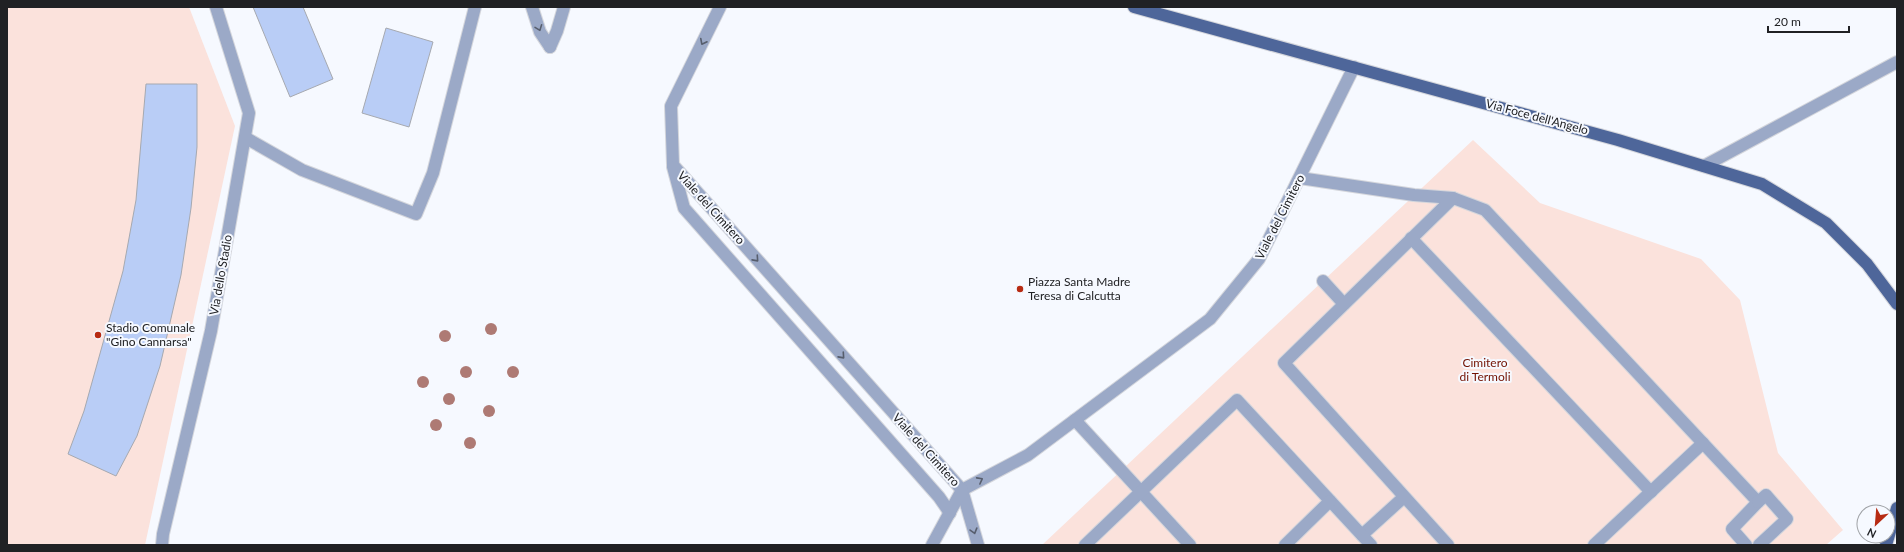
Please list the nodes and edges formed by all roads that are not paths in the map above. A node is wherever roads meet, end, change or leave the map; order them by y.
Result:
1 (216, 7) edge
2 (475, 7) edge
3 (532, 7) edge
4 (564, 7) edge
5 (720, 7) edge
6 (1134, 7) edge
7 (1897, 62) edge
8 (1354, 67) junction
9 (246, 138) junction
10 (672, 165) junction
11 (1704, 166) junction
12 (1300, 178) junction
13 (1453, 198) junction
14 (1411, 238) junction
15 (1323, 281) dead end
16 (1344, 304) junction
17 (1897, 304) edge
18 (1075, 420) junction
19 (1703, 444) junction
20 (962, 490) junction
21 (1141, 492) junction
22 (1651, 492) junction
23 (1404, 496) junction
24 (1330, 501) junction
25 (1758, 502) junction
26 (1897, 508) edge
27 (950, 513) junction
28 (1362, 535) junction
29 (162, 545) edge
30 (932, 545) edge
31 (978, 545) edge
32 (1084, 545) edge
33 (1190, 545) edge
34 (1285, 545) edge
35 (1371, 545) edge
36 (1448, 545) edge
37 (1594, 545) edge
38 (1746, 545) edge
39 (1759, 545) edge
40 (1886, 545) edge

1 - 9 street, Via dello Stadio
2 - 9 street
3 -> 4 street
5 -> 10 street, Viale del Cimitero
6 - 8 main road, Via Foce dell'Angelo
7 - 11 street
8 - 11 main road, Via Foce dell'Angelo
8 - 12 street, Viale del Cimitero
9 - 29 street, Via dello Stadio
10 -> 20 street, Viale del Cimitero
10 - 27 street
11 - 17 main road, Via Foce dell'Angelo
12 - 13 street
12 - 18 street, Viale del Cimitero
13 - 14 street
13 - 19 street
14 - 16 street
14 - 22 street
15 - 16 street
16 - 23 street
20 -> 18 street, Viale del Cimitero
18 - 21 street
19 - 22 street
19 - 25 street
20 - 27 street
20 -> 31 street
21 - 24 street
21 - 32 street
21 - 33 street
22 - 37 street
23 - 28 street
23 - 36 street
24 - 28 street
24 - 34 street
25 - 38 street
25 - 39 street
26 - 40 main road
27 - 30 street
28 - 35 street

